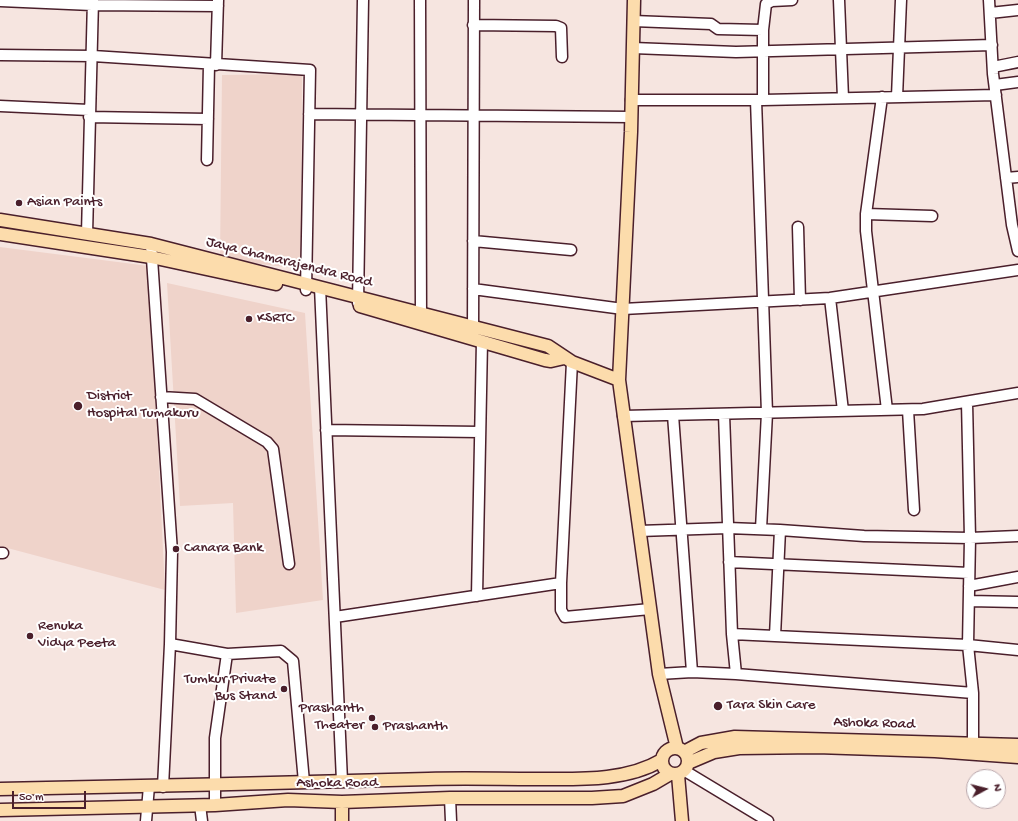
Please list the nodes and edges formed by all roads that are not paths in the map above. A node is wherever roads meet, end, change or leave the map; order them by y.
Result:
1 (362, 0) edge
2 (420, 0) edge
3 (474, 0) edge
4 (634, 0) edge
5 (792, 0) edge
6 (839, 0) edge
7 (901, 0) edge
8 (989, 0) edge
9 (0, 1) edge
10 (93, 2) edge
11 (766, 2) edge
12 (218, 3) edge
13 (1018, 10) edge
14 (990, 13) junction
15 (634, 21) junction
16 (474, 25) junction
17 (763, 30) junction
18 (992, 45) junction
19 (899, 47) junction
20 (633, 48) junction
21 (842, 49) junction
22 (764, 51) junction
23 (0, 55) edge
24 (93, 56) junction
25 (562, 57) dead end
26 (1018, 62) edge
27 (213, 65) junction
28 (993, 67) junction
29 (1018, 82) edge
30 (995, 90) junction
31 (882, 97) junction
32 (897, 97) junction
33 (843, 98) junction
34 (631, 100) junction
35 (760, 100) junction
36 (0, 106) edge
37 (89, 113) junction
38 (309, 114) junction
39 (361, 116) junction
40 (420, 116) junction
41 (473, 117) junction
42 (631, 117) junction
43 (208, 119) junction
44 (207, 160) dead end
45 (1006, 178) junction
46 (1018, 178) edge
47 (866, 214) junction
48 (932, 216) dead end
49 (0, 220) edge
50 (798, 227) dead end
51 (0, 234) edge
52 (87, 234) junction
53 (473, 241) junction
54 (151, 244) junction
55 (571, 250) dead end
56 (1018, 251) edge
57 (151, 257) junction
58 (1018, 270) edge
59 (306, 287) junction
60 (473, 289) junction
61 (320, 290) junction
62 (873, 291) junction
63 (830, 298) junction
64 (800, 300) junction
65 (359, 301) junction
66 (763, 302) junction
67 (623, 309) junction
68 (421, 314) junction
69 (476, 335) junction
70 (568, 360) junction
71 (619, 380) junction
72 (1018, 394) edge
73 (162, 397) junction
74 (967, 402) junction
75 (887, 410) junction
76 (908, 410) junction
77 (842, 411) junction
78 (767, 413) junction
79 (673, 414) junction
80 (724, 414) junction
81 (623, 416) junction
82 (326, 430) junction
83 (480, 432) junction
84 (914, 510) dead end
85 (728, 528) junction
86 (761, 529) junction
87 (680, 530) junction
88 (780, 530) junction
89 (639, 532) junction
90 (1018, 536) edge
91 (970, 538) junction
92 (730, 562) junction
93 (289, 564) dead end
94 (778, 564) junction
95 (970, 573) junction
96 (1018, 577) edge
97 (561, 583) junction
98 (969, 586) junction
99 (477, 596) junction
100 (969, 601) junction
101 (1018, 602) edge
102 (650, 609) junction
103 (335, 617) junction
104 (732, 634) junction
105 (775, 636) junction
106 (170, 644) junction
107 (968, 645) junction
108 (1018, 650) edge
109 (227, 654) junction
110 (692, 672) junction
111 (659, 674) junction
112 (736, 674) junction
113 (973, 693) junction
114 (973, 743) junction
115 (1018, 745) edge
116 (681, 750) junction
117 (1018, 757) edge
118 (662, 760) junction
119 (680, 771) junction
120 (342, 781) junction
121 (304, 782) junction
122 (216, 784) junction
123 (149, 786) junction
124 (163, 787) junction
125 (0, 789) edge
126 (450, 798) junction
127 (342, 802) junction
128 (215, 804) junction
129 (200, 805) junction
130 (148, 807) junction
131 (0, 810) edge
132 (146, 821) edge
133 (202, 821) edge
134 (342, 821) edge
135 (451, 821) edge
136 (682, 821) edge
137 (768, 821) edge

1 - 39 street
2 - 40 street
3 - 16 street
4 - 15 main road
5 - 11 street
6 - 21 street
7 - 19 street
8 - 14 street
9 - 10 street
10 - 12 street
10 - 24 street
11 - 17 street
12 - 27 street
13 - 14 street
14 - 18 street
15 - 17 street
15 - 20 main road
16 - 25 street
16 - 41 street
17 - 22 street
18 - 19 street
18 - 28 street
19 - 21 street
19 - 32 street
20 - 22 street
20 - 34 main road
21 - 22 street
21 - 33 street
22 - 35 street
23 - 24 street
24 - 27 street
24 - 37 street
26 - 28 street
27 - 38 street
27 - 43 street
28 - 30 street
29 - 30 street
30 - 32 street
30 - 45 street
31 - 32 street
31 - 33 street
31 - 47 street
33 - 35 street
34 - 35 street
34 - 42 main road
35 - 66 street
36 - 37 street
37 - 43 street
37 - 52 street
38 - 39 street
38 - 59 street
39 - 40 street
39 - 65 street
40 - 41 street
40 - 68 street
41 - 42 street
41 - 53 street
42 - 67 main road
43 - 44 street
45 - 46 street
45 - 56 street
47 - 48 street
47 - 62 street
49 - 52 main road, Jaya Chamarajendra Road
50 - 64 street
51 - 57 main road, Jaya Chamarajendra Road
52 - 54 main road, Jaya Chamarajendra Road
53 - 55 street
53 - 60 street
54 - 57 street
54 - 59 main road, Jaya Chamarajendra Road
57 - 59 main road, Jaya Chamarajendra Road
57 - 73 street
58 - 62 street
59 - 61 main road, Jaya Chamarajendra Road
60 - 67 street
60 - 69 street
61 - 65 main road, Jaya Chamarajendra Road
61 - 82 street
62 - 63 street
62 - 75 street
63 - 64 street
63 - 77 street
64 - 66 street
65 - 68 main road, Jaya Chamarajendra Road
65 - 69 main road, Jaya Chamarajendra Road
66 - 67 street
66 - 78 street
67 - 71 main road
68 - 69 main road, Jaya Chamarajendra Road
69 - 70 main road, Jaya Chamarajendra Road
69 - 83 street
70 - 71 main road, Jaya Chamarajendra Road
70 - 97 street
71 - 81 main road
72 - 74 street
73 - 93 street
73 - 106 street
74 - 76 street
74 - 91 street
75 - 76 street
75 - 77 street
76 - 84 street
77 - 78 street
78 - 80 street
78 - 86 street
79 - 80 street
79 - 81 street
79 - 87 street
80 - 85 street
81 - 89 main road
82 - 83 street
82 - 103 street
83 - 99 street
85 - 86 street
85 - 87 street
85 - 92 street
86 - 88 street
87 - 89 street
87 - 110 street
88 - 91 street
88 - 94 street
89 - 102 main road
90 - 91 street
91 - 95 street
92 - 94 street
92 - 104 street
94 - 95 street
94 - 105 street
95 - 98 street
96 - 98 street
97 - 99 street
97 - 102 street
98 - 100 street
99 - 103 street
100 - 101 street
100 - 107 street
102 - 111 main road
103 - 120 street
104 - 105 street
104 - 112 street
105 - 107 street
106 - 109 street
106 - 124 street
107 - 108 street
107 - 113 street
109 - 121 street
109 - 122 street
110 - 111 street
110 - 112 street
111 - 116 main road
112 - 113 street
113 - 114 street
114 - 115 main road, Ashoka Road
114 - 116 main road, Ashoka Road
116 - 118 main road, Ashoka Road
116 - 119 main road
117 - 119 main road, Ashoka Road
118 - 119 main road
118 - 120 main road, Ashoka Road
119 - 126 main road, Ashoka Road
119 - 136 main road
119 - 137 street
120 - 121 main road, Ashoka Road
121 - 122 main road, Ashoka Road
122 - 124 main road, Ashoka Road
122 - 128 street
123 - 124 main road, Ashoka Road
123 - 125 main road, Ashoka Road
123 - 130 street
126 - 127 main road, Ashoka Road
126 - 135 street
127 - 128 main road, Ashoka Road
127 - 134 main road
128 - 129 main road, Ashoka Road
129 - 130 main road, Ashoka Road
129 - 133 street
130 - 131 main road, Ashoka Road
130 - 132 street

